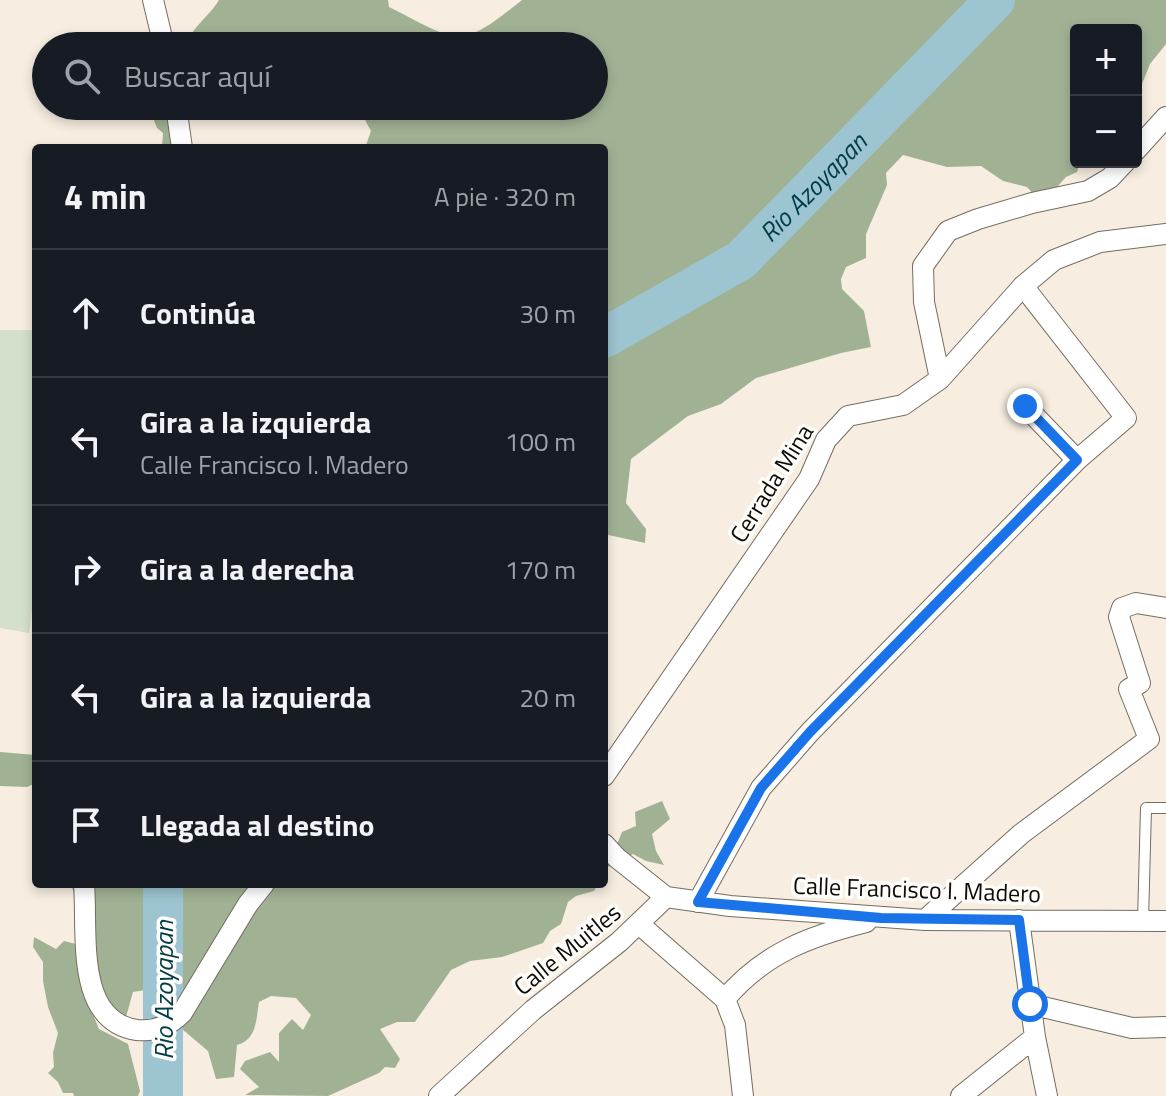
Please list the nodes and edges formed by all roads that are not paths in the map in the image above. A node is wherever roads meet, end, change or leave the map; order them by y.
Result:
1 (153, 0) edge
2 (161, 32) edge
3 (1166, 117) edge
4 (178, 120) edge
5 (1142, 143) edge
6 (181, 144) edge
7 (1119, 168) edge
8 (1166, 234) edge
9 (1023, 286) junction
10 (940, 379) junction
11 (1025, 406) dead end
12 (1077, 460) junction
13 (1166, 608) edge
14 (608, 770) edge
15 (1166, 808) edge
16 (608, 848) edge
17 (84, 888) edge
18 (261, 888) edge
19 (666, 897) junction
20 (698, 902) junction
21 (881, 918) junction
22 (925, 920) junction
23 (1019, 920) junction
24 (1143, 921) junction
25 (1166, 921) edge
26 (639, 924) junction
27 (725, 999) junction
28 (1030, 1004) junction
29 (1166, 1027) edge
30 (1035, 1037) junction
31 (439, 1096) edge
32 (743, 1096) edge
33 (961, 1096) edge
34 (1047, 1096) edge

1 - 2 street
3 - 5 street
4 - 6 street
7 - 10 street
8 - 9 street, Cerrada Mina
9 - 10 street, Cerrada Mina
9 - 12 street
10 - 14 street, Cerrada Mina
11 - 12 street
12 - 20 street
13 - 22 street
15 - 24 lane
16 - 19 street, Calle Muitles
17 - 18 street
19 - 20 street, Calle Francisco I. Madero
19 - 26 street, Calle Muitles
20 - 21 street, Calle Francisco I. Madero
21 - 22 street, Calle Francisco I. Madero
21 - 27 street
22 - 23 street, Calle Francisco I. Madero
23 - 24 street, Calle Francisco I. Madero
23 - 28 street
24 - 25 street, Calle Francisco I. Madero
26 - 27 street
26 - 31 street, Calle Muitles
27 - 32 street
28 - 29 street
28 - 30 street
30 - 33 street
30 - 34 street

